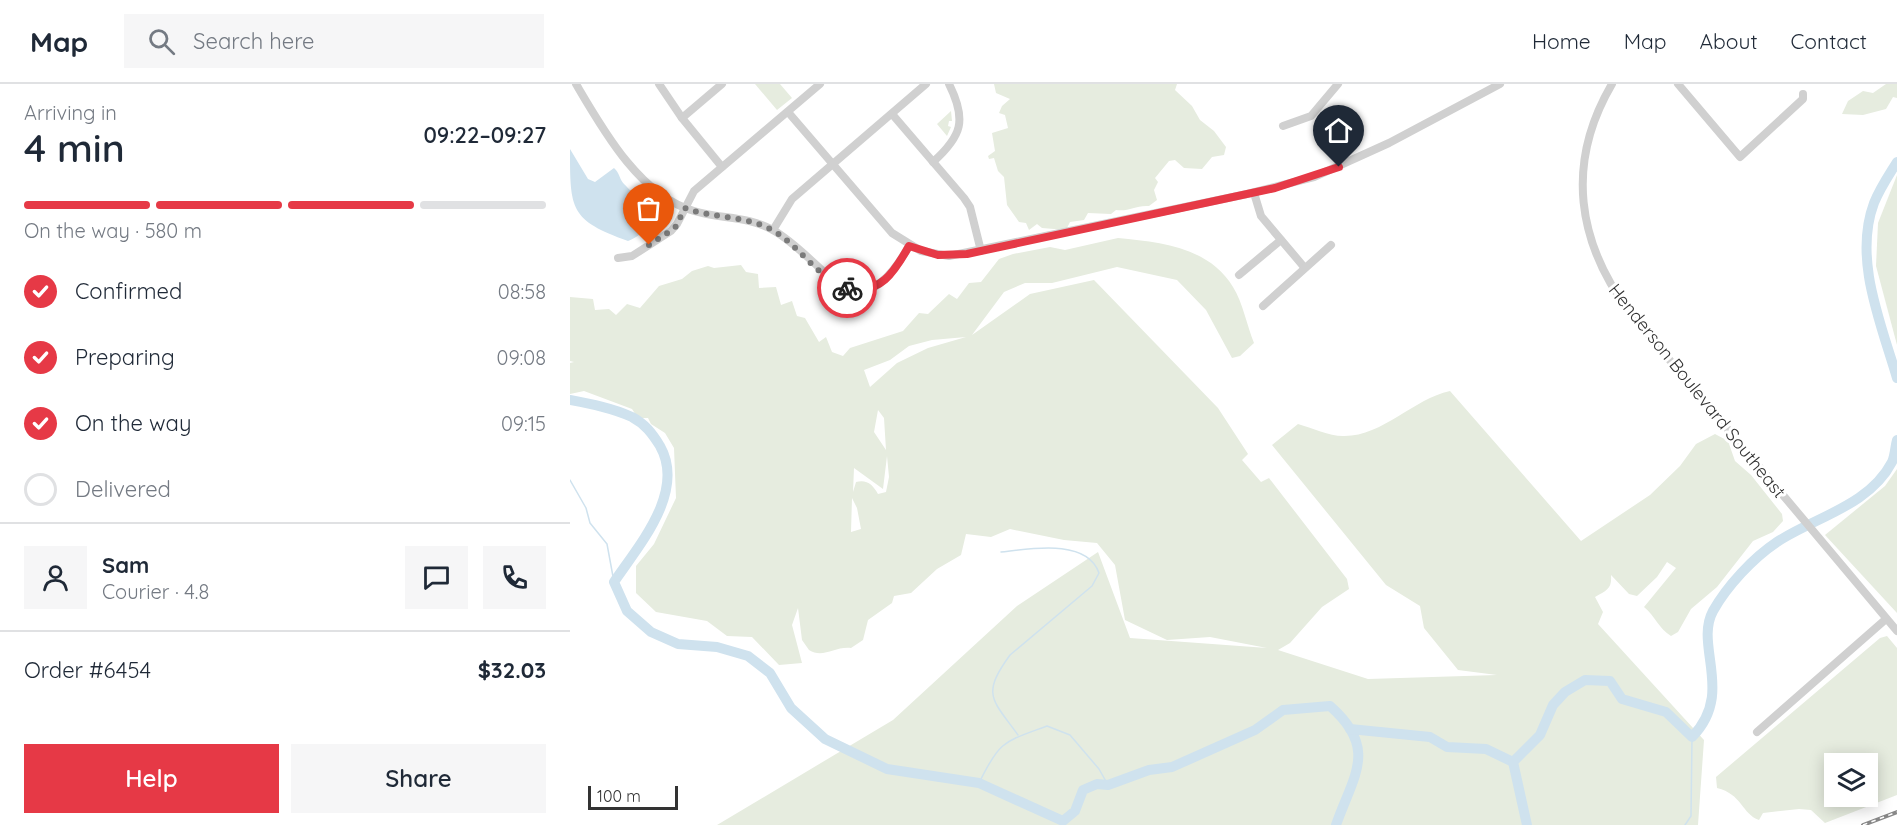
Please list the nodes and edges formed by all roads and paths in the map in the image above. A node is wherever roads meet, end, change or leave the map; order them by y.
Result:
1 (576, 84) edge
2 (659, 84) edge
3 (722, 84) edge
4 (820, 84) edge
5 (926, 84) edge
6 (949, 84) edge
7 (1338, 84) edge
8 (1500, 84) edge
9 (1612, 84) edge
10 (1678, 84) edge
11 (1803, 94) dead end
12 (788, 112) junction
13 (892, 114) junction
14 (682, 118) junction
15 (1283, 126) dead end
16 (933, 162) junction
17 (832, 164) junction
18 (722, 167) junction
19 (1254, 192) junction
20 (685, 208) junction
21 (773, 230) junction
22 (1281, 240) junction
23 (1331, 245) dead end
24 (909, 246) junction
25 (981, 251) junction
26 (618, 258) dead end
27 (1304, 267) junction
28 (1239, 275) dead end
29 (1263, 306) dead end
30 (1886, 619) junction
31 (1897, 631) edge
32 (1756, 732) dead end

1 - 20 street
2 - 14 street
3 - 14 street
4 - 12 street
5 - 13 street
6 - 16 street
7 - 15 street
8 - 19 street
9 - 30 street, Henderson Boulevard Southeast
10 - 11 street
12 - 17 street
12 - 18 street
13 - 16 street
13 - 17 street
14 - 18 street
16 - 25 street
17 - 21 street
17 - 24 street
18 - 20 street
19 - 22 street
19 - 25 street
20 - 21 street
20 - 26 street
21 - 24 street
22 - 27 street
22 - 28 street
23 - 27 street
24 - 25 street
27 - 29 street
30 - 31 street, Henderson Boulevard Southeast
30 - 32 street

